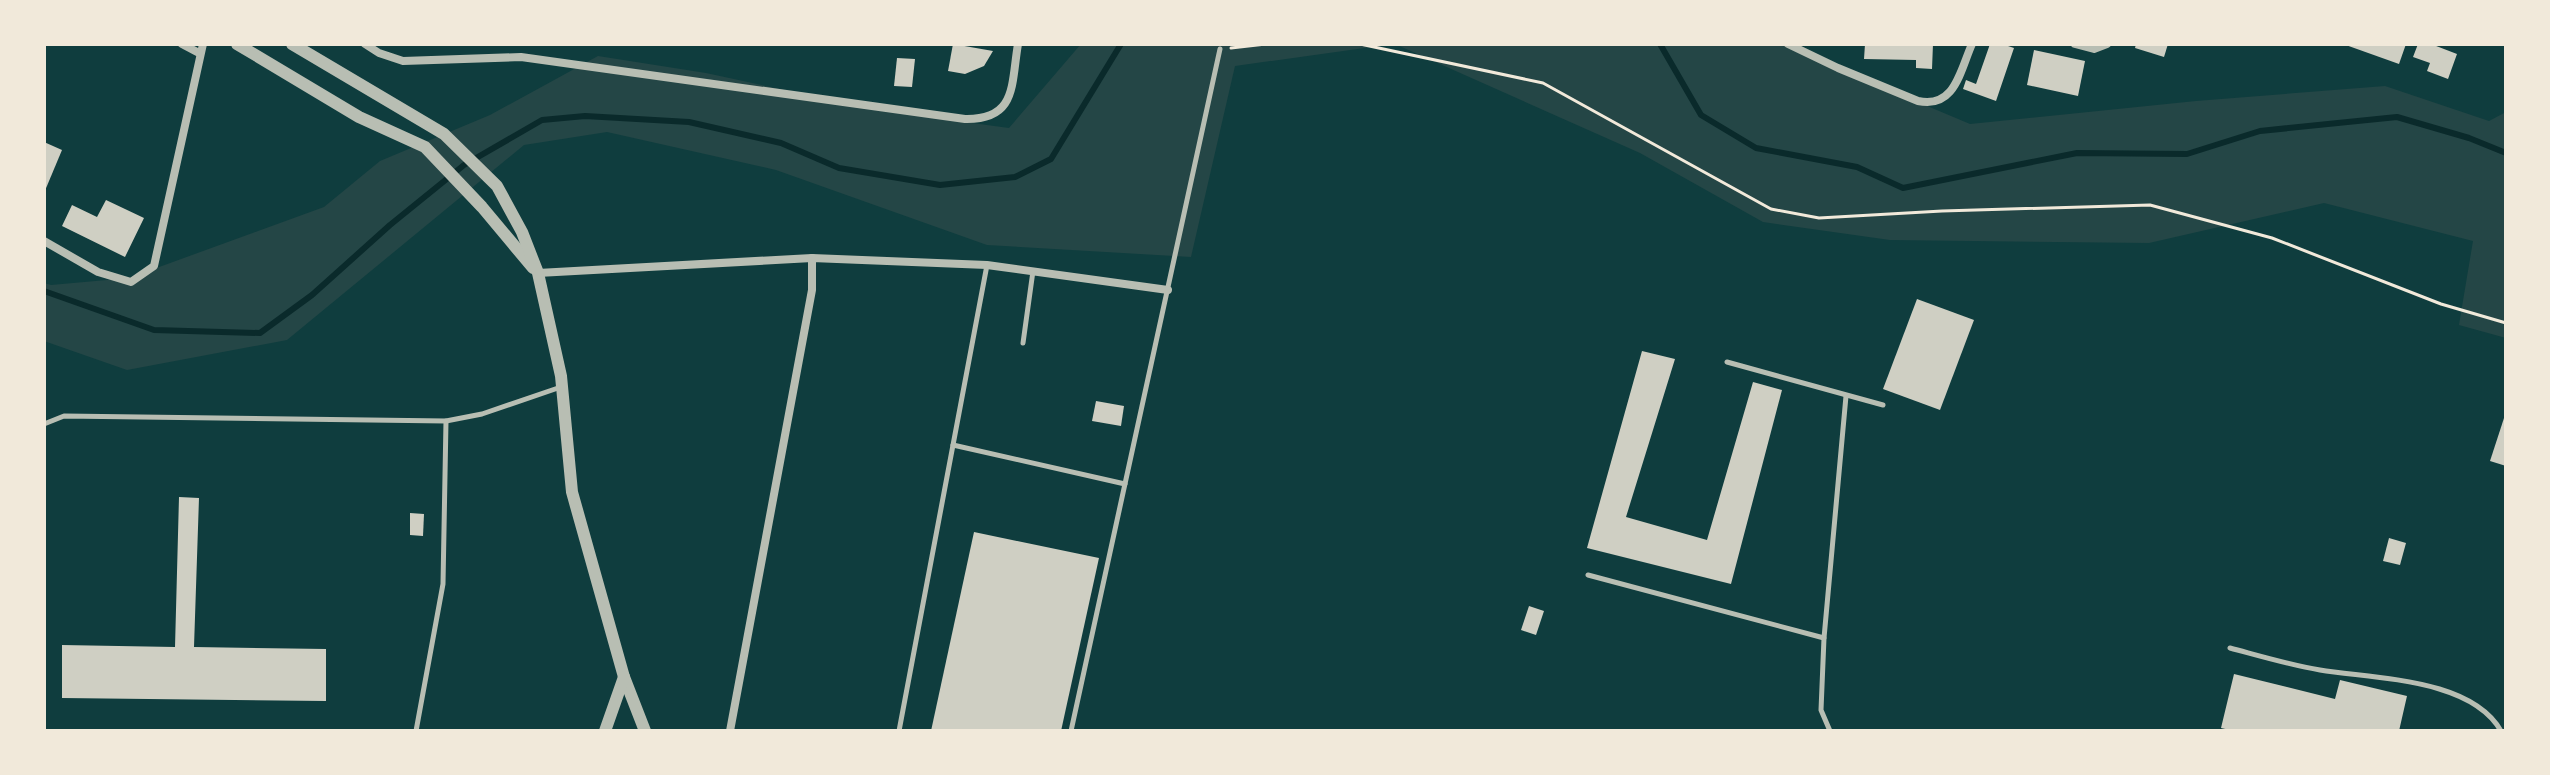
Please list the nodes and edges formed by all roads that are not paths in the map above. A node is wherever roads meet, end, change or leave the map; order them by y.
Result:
1 (182, 44) edge
2 (203, 44) edge
3 (237, 44) edge
4 (292, 44) edge
5 (365, 44) edge
6 (1018, 44) edge
7 (1788, 44) edge
8 (1972, 44) edge
9 (2075, 44) edge
10 (2107, 44) edge
11 (1220, 49) road end
12 (199, 53) junction
13 (44, 241) edge
14 (812, 258) junction
15 (987, 265) junction
16 (1033, 271) junction
17 (538, 273) junction
18 (1168, 290) junction
19 (1023, 343) dead end
20 (1727, 362) dead end
21 (562, 386) junction
22 (1846, 396) junction
23 (1883, 405) dead end
24 (446, 421) junction
25 (44, 424) edge
26 (953, 445) junction
27 (1125, 484) junction
28 (1588, 575) dead end
29 (1824, 638) junction
30 (2230, 648) dead end
31 (624, 677) junction
32 (416, 731) edge
33 (605, 731) edge
34 (645, 731) edge
35 (730, 731) edge
36 (899, 731) edge
37 (1071, 731) edge
38 (1830, 731) edge
39 (2501, 731) edge

1 - 12 street
2 - 12 street
3 - 17 street
4 - 17 street
5 - 6 street
7 - 8 street
9 - 10 street
11 - 18 lane
12 - 13 street
14 - 15 street
14 - 17 street
14 - 35 street
15 - 16 street
15 - 26 lane
16 - 18 street
16 - 19 lane
17 - 21 street
18 - 27 lane
20 - 22 lane
21 - 24 lane
21 - 31 street
22 - 23 lane
22 - 29 lane
24 - 25 lane
24 - 32 lane
26 - 27 lane
26 - 36 lane
27 - 37 lane
28 - 29 lane
29 - 38 lane
30 - 39 lane
31 - 33 street
31 - 34 street

